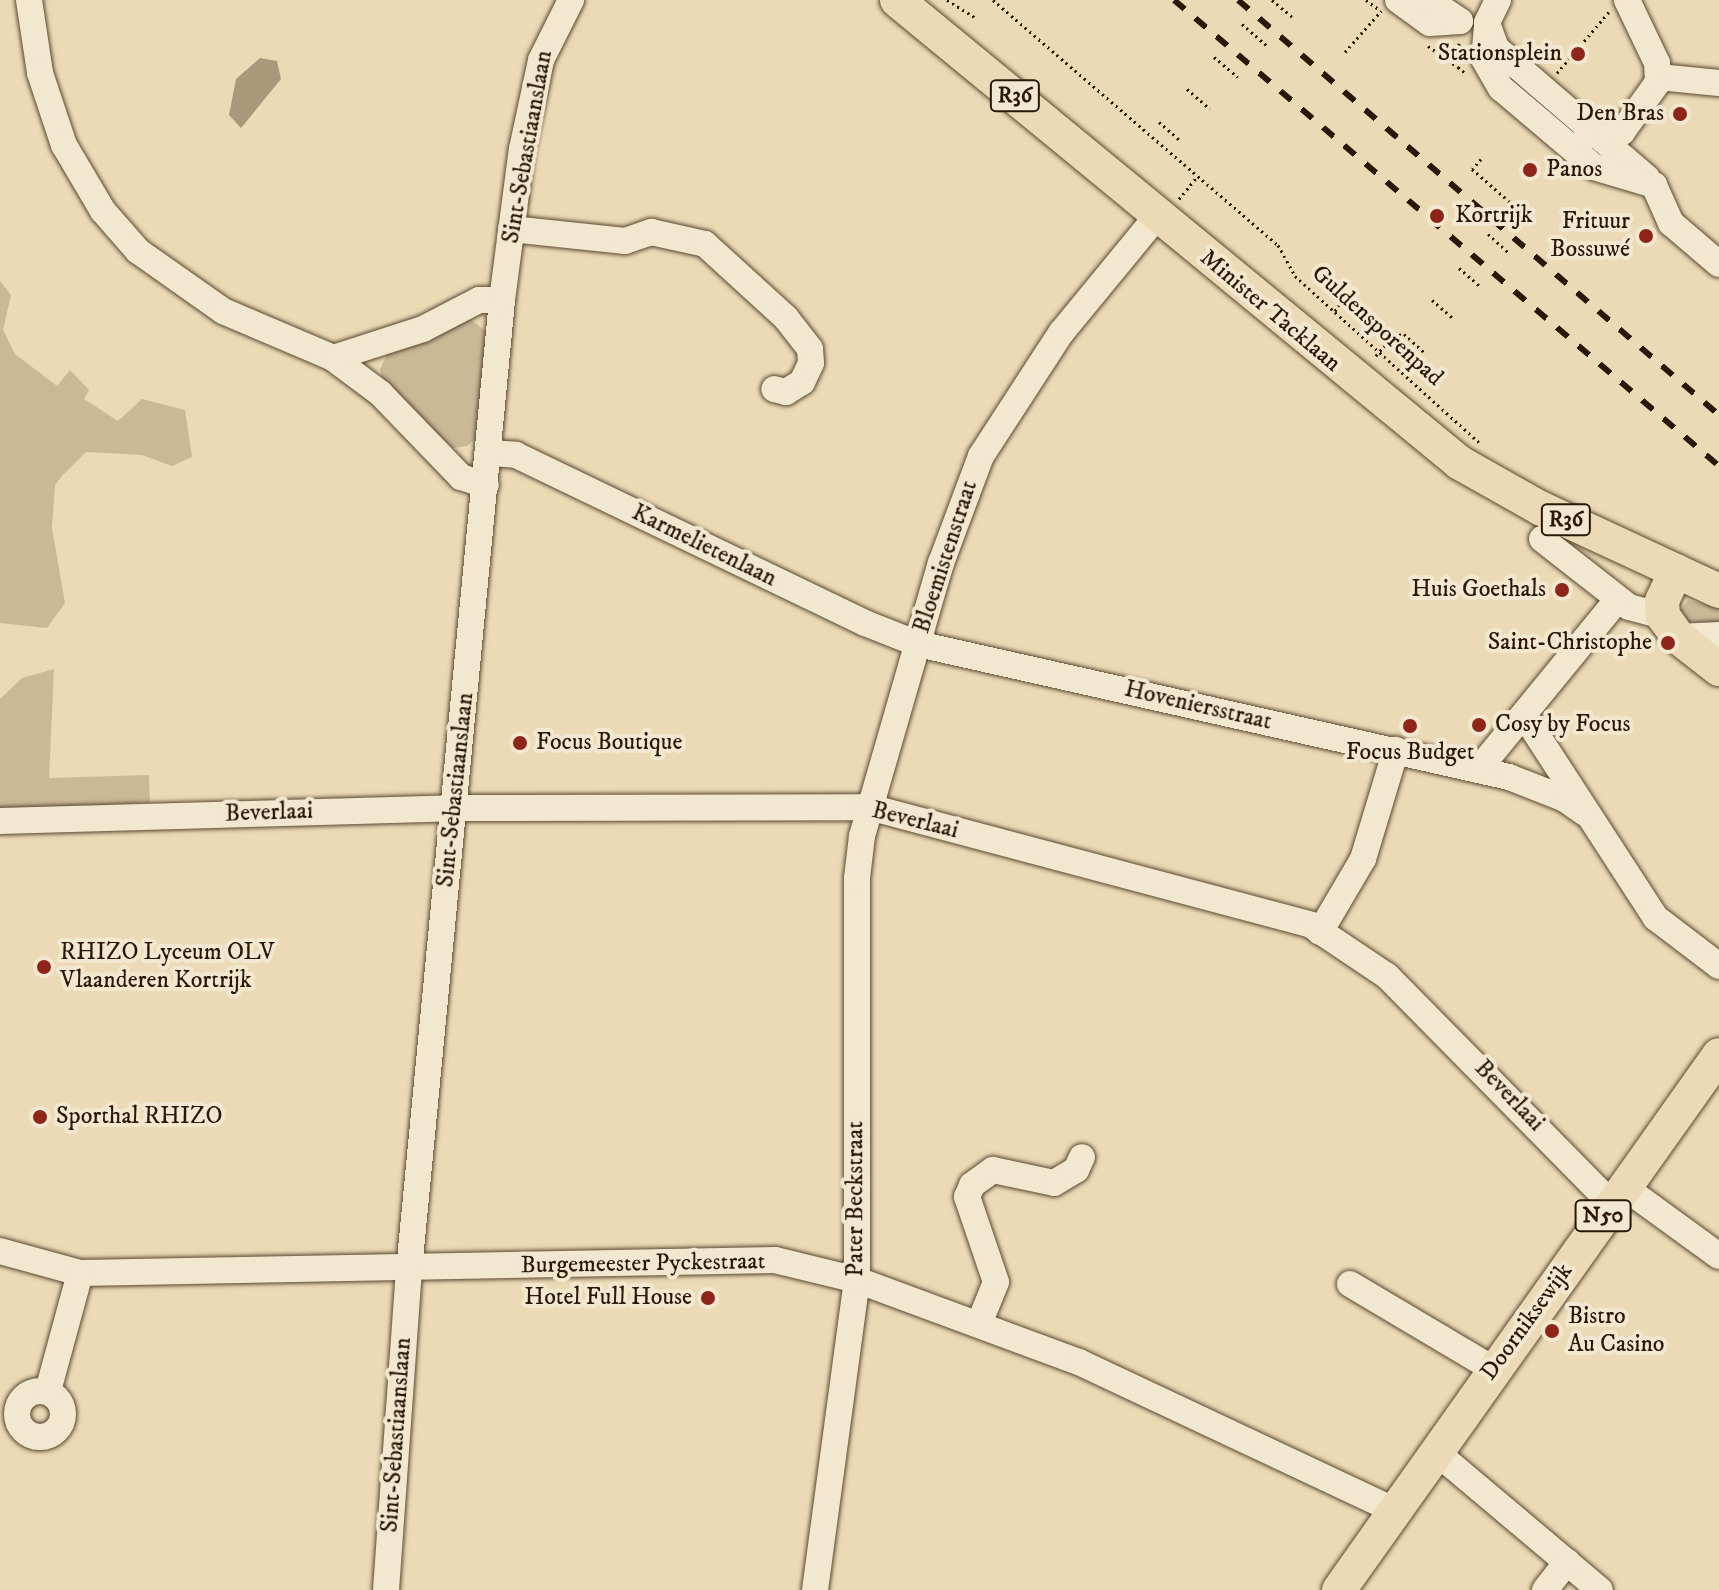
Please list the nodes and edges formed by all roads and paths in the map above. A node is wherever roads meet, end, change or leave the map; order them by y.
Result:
1 (29, 0) edge
2 (571, 0) edge
3 (897, 0) edge
4 (947, 0) edge
5 (993, 0) edge
6 (1272, 0) edge
7 (1429, 0) edge
8 (1498, 0) edge
9 (1629, 2) edge
10 (1389, 5) edge
11 (1292, 17) dead end
12 (978, 19) dead end
13 (1460, 21) junction
14 (1242, 24) dead end
15 (1485, 38) junction
16 (1267, 46) dead end
17 (1345, 52) dead end
18 (1214, 57) dead end
19 (1238, 77) dead end
20 (1659, 77) junction
21 (1719, 83) edge
22 (1187, 89) dead end
23 (1543, 89) junction
24 (1210, 109) dead end
25 (1159, 122) dead end
26 (1598, 136) junction
27 (1181, 141) dead end
28 (1481, 159) dead end
29 (1197, 177) junction
30 (1183, 181) dead end
31 (1654, 185) junction
32 (1189, 186) junction
33 (1166, 210) junction
34 (1533, 222) dead end
35 (511, 229) junction
36 (1488, 234) dead end
37 (1719, 241) edge
38 (1508, 252) dead end
39 (1719, 264) edge
40 (1459, 268) dead end
41 (1480, 286) dead end
42 (502, 300) junction
43 (1432, 300) dead end
44 (1335, 311) junction
45 (1453, 318) dead end
46 (1393, 336) junction
47 (1382, 349) junction
48 (1424, 352) dead end
49 (333, 358) junction
50 (1367, 366) dead end
51 (774, 389) dead end
52 (1484, 446) dead end
53 (490, 453) junction
54 (486, 485) junction
55 (1542, 539) dead end
56 (1676, 571) junction
57 (1719, 591) edge
58 (1618, 599) junction
59 (1671, 626) junction
60 (1719, 635) edge
61 (918, 644) junction
62 (1719, 650) edge
63 (1719, 669) edge
64 (1524, 715) junction
65 (1396, 750) junction
66 (1478, 770) junction
67 (869, 807) junction
68 (454, 808) junction
69 (1585, 813) junction
70 (0, 821) edge
71 (1320, 932) junction
72 (1719, 966) edge
73 (1719, 1055) edge
74 (1082, 1157) dead end
75 (1618, 1195) junction
76 (0, 1251) edge
77 (1719, 1256) edge
78 (409, 1270) junction
79 (80, 1273) junction
80 (857, 1280) junction
81 (1350, 1284) dead end
82 (979, 1324) junction
83 (1493, 1369) junction
84 (48, 1391) dead end
85 (1436, 1452) junction
86 (1396, 1511) junction
87 (1567, 1562) junction
88 (386, 1590) edge
89 (815, 1590) edge
90 (1339, 1590) edge
91 (1545, 1590) edge
92 (1600, 1590) edge

1 - 49 street
2 - 35 street, Sint-Sebastiaanslaan
3 - 33 main road, Minister Tacklaan / R36
4 - 12 path
5 - 29 path, Guldensporenpad
6 - 11 path
7 - 13 street
8 - 15 street
9 - 20 street
9 - 23 path
10 - 13 street
10 - 17 path
13 - 15 street
14 - 16 path
15 - 23 street
15 - 26 street
15 - 31 street
18 - 19 path
20 - 21 street
20 - 26 street
22 - 24 path
23 - 26 street
25 - 27 path
26 - 31 street
28 - 34 path
29 - 32 path
29 - 44 path, Guldensporenpad
30 - 32 path
31 - 37 street
31 - 39 street
32 - 33 path
33 - 56 main road, Minister Tacklaan / R36
33 - 61 street, Bloemistenstraat
35 - 42 street, Sint-Sebastiaanslaan
35 - 51 street
36 - 38 path
40 - 41 path
42 - 49 street
42 - 53 street, Sint-Sebastiaanslaan
43 - 45 path
44 - 46 path
44 - 47 path, Guldensporenpad
46 - 47 path
46 - 48 path
47 - 50 path
47 - 52 path, Guldensporenpad
49 - 54 street
53 - 54 street, Sint-Sebastiaanslaan
53 - 61 street, Karmelietenlaan
54 - 68 street, Sint-Sebastiaanslaan
55 - 58 street
56 - 57 main road, Minister Tacklaan / R36
56 - 59 main road
58 - 59 street
58 - 64 street
59 - 60 street
59 - 62 street
59 - 63 main road
61 - 65 street, Hoveniersstraat
61 - 67 street, Bloemistenstraat
64 - 66 street
64 - 69 street, Hoveniersstraat
65 - 66 street, Hoveniersstraat
65 - 71 street
66 - 69 street, Hoveniersstraat
67 - 68 street, Beverlaai
67 - 71 street, Beverlaai
67 - 80 street, Pater Beckstraat
68 - 70 street, Beverlaai
68 - 78 street, Sint-Sebastiaanslaan
69 - 72 street, Hoveniersstraat
71 - 75 street, Beverlaai
73 - 75 main road, Doorniksewijk / N50
74 - 82 street
75 - 77 street, Beverlaai
75 - 83 main road, Doorniksewijk / N50
76 - 79 street, Burgemeester Pyckestraat
78 - 79 street, Burgemeester Pyckestraat
78 - 80 street, Burgemeester Pyckestraat
78 - 88 street, Sint-Sebastiaanslaan
79 - 84 street
80 - 82 street, Burgemeester Pyckestraat
80 - 89 street, Pater Beckstraat
81 - 83 street
82 - 86 street, Burgemeester Pyckestraat
83 - 85 main road, Doorniksewijk / N50
85 - 86 main road, Doorniksewijk / N50
85 - 87 street
86 - 90 main road, Doorniksewijk / N50
87 - 91 street
87 - 92 street

